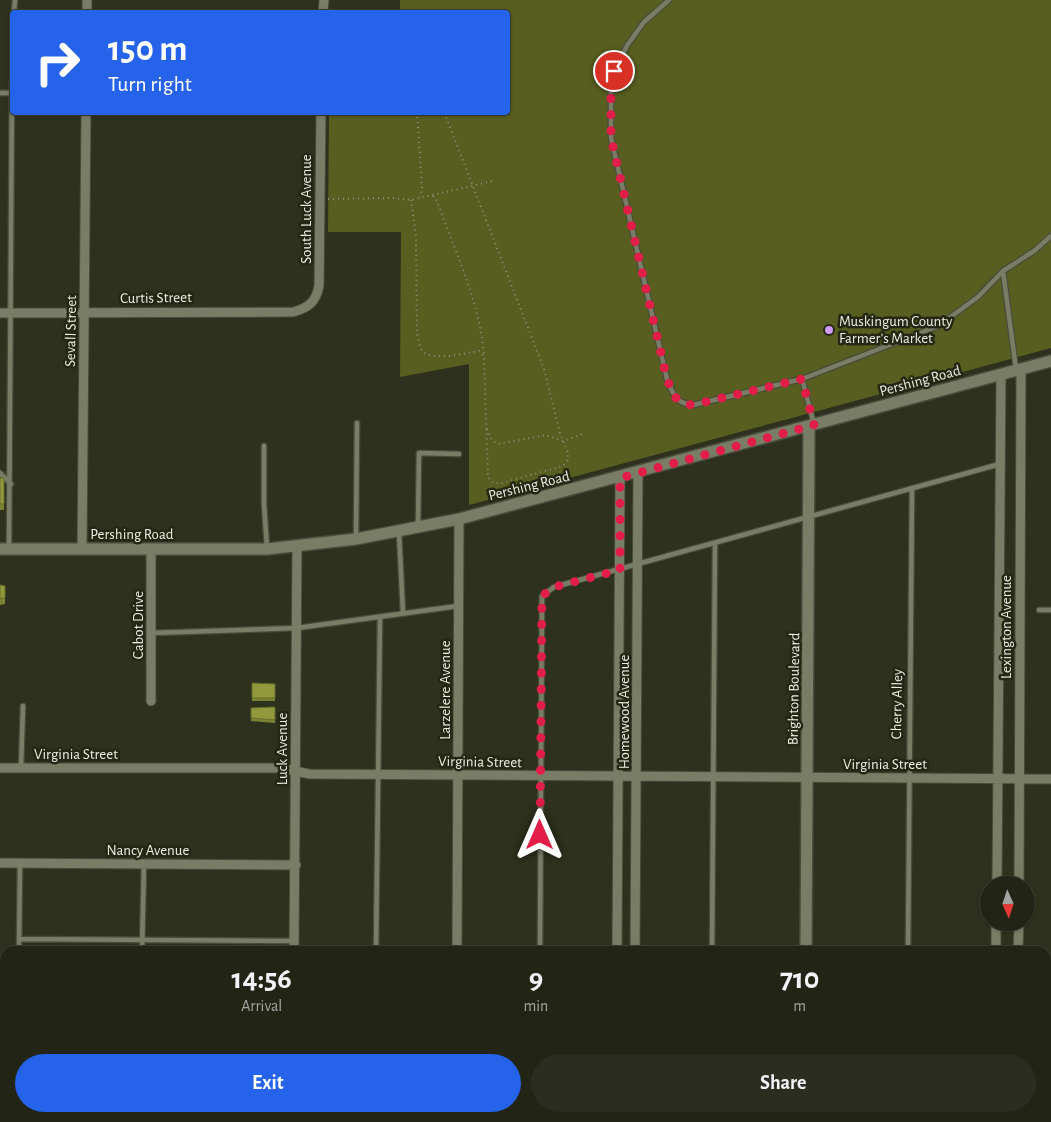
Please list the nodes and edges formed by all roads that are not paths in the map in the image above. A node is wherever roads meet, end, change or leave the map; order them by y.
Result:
1 (669, 0) edge
2 (12, 115) edge
3 (86, 115) edge
4 (321, 115) edge
5 (1051, 236) edge
6 (1003, 271) junction
7 (311, 304) joint
8 (84, 312) junction
9 (0, 313) edge
10 (12, 313) junction
11 (1051, 361) edge
12 (1019, 369) junction
13 (1001, 374) junction
14 (802, 379) junction
15 (357, 423) dead end
16 (812, 426) junction
17 (264, 446) dead end
18 (459, 454) dead end
19 (1000, 464) junction
20 (0, 472) edge
21 (638, 472) junction
22 (620, 478) junction
23 (11, 484) junction
24 (912, 488) junction
25 (810, 517) junction
26 (460, 519) junction
27 (418, 527) junction
28 (399, 531) junction
29 (356, 539) junction
30 (715, 544) junction
31 (297, 548) junction
32 (4, 549) edge
33 (82, 549) junction
34 (267, 549) junction
35 (151, 550) junction
36 (638, 564) junction
37 (620, 570) junction
38 (460, 606) junction
39 (1039, 610) dead end
40 (1051, 610) edge
41 (403, 613) junction
42 (380, 618) junction
43 (297, 628) junction
44 (151, 632) junction
45 (151, 701) dead end
46 (23, 706) dead end
47 (0, 768) edge
48 (21, 768) junction
49 (296, 771) junction
50 (378, 774) junction
51 (458, 775) junction
52 (541, 776) junction
53 (618, 777) junction
54 (637, 777) junction
55 (713, 778) junction
56 (808, 778) junction
57 (909, 778) junction
58 (997, 778) junction
59 (1019, 779) junction
60 (1051, 779) edge
61 (0, 863) edge
62 (20, 864) junction
63 (144, 864) junction
64 (296, 865) junction
65 (996, 876) edge
66 (1019, 876) edge
67 (996, 931) edge
68 (1018, 931) edge
69 (19, 939) junction
70 (142, 939) junction
71 (294, 941) junction
72 (19, 946) edge
73 (142, 946) edge
74 (294, 946) edge
75 (376, 946) edge
76 (457, 946) edge
77 (540, 946) edge
78 (616, 946) edge
79 (635, 946) edge
80 (712, 946) edge
81 (806, 946) edge
82 (908, 946) edge
83 (996, 946) edge
84 (1018, 946) edge

1 - 14 lane
2 - 10 lane
3 - 8 street, Sevall Street
4 - 7 street, South Luck Avenue
5 - 6 lane
6 - 12 lane
6 - 14 lane
7 - 8 street, Curtis Street
8 - 10 street, Curtis Street
8 - 33 street, Sevall Street
9 - 10 street, Curtis Street
10 - 23 lane
11 - 12 street, Pershing Road
12 - 13 street, Pershing Road
12 - 59 street, Lexington Avenue
13 - 16 street, Pershing Road
13 - 19 street, Lexington Avenue
14 - 16 lane
15 - 29 lane
16 - 21 street, Pershing Road
16 - 25 street, Brighton Boulevard
17 - 34 lane
18 - 27 lane
19 - 24 lane
19 - 58 street, Lexington Avenue
20 - 23 lane
21 - 22 street, Pershing Road
21 - 36 street, Homewood Avenue
22 - 26 street, Pershing Road
22 - 37 street, Homewood Avenue
23 - 32 lane
24 - 25 lane
24 - 57 lane, Cherry Alley
25 - 30 lane
25 - 56 street, Brighton Boulevard
26 - 27 street, Pershing Road
26 - 38 street, Larzelere Avenue
27 - 28 street, Pershing Road
28 - 29 street, Pershing Road
28 - 41 lane
29 - 31 street, Pershing Road
30 - 36 lane
30 - 55 lane
31 - 34 street, Pershing Road
31 - 43 street, Luck Avenue
32 - 33 street, Pershing Road
33 - 35 street, Pershing Road
34 - 35 street, Pershing Road
35 - 44 street, Cabot Drive
36 - 37 lane
36 - 54 street, Homewood Avenue
37 - 52 lane
37 - 53 street, Homewood Avenue
38 - 41 lane
38 - 51 street, Larzelere Avenue
39 - 40 lane
41 - 42 lane
42 - 43 lane
42 - 50 lane
43 - 44 lane
43 - 49 street, Luck Avenue
44 - 45 street, Cabot Drive
46 - 48 lane
47 - 48 street, Virginia Street
48 - 49 street, Virginia Street
49 - 50 street, Virginia Street
49 - 64 street, Luck Avenue
50 - 51 street, Virginia Street
50 - 75 lane
51 - 52 street, Virginia Street
51 - 76 street, Larzelere Avenue
52 - 53 street, Virginia Street
52 - 77 lane
53 - 54 street, Virginia Street
53 - 78 street, Homewood Avenue
54 - 55 street, Virginia Street
54 - 79 street, Homewood Avenue
55 - 56 street, Virginia Street
55 - 80 lane
56 - 57 street, Virginia Street
56 - 81 street, Brighton Boulevard
57 - 58 street, Virginia Street
57 - 82 lane, Cherry Alley
58 - 59 street, Virginia Street
58 - 65 street, Lexington Avenue
59 - 60 street, Virginia Street
59 - 66 street, Lexington Avenue
61 - 62 street, Nancy Avenue
62 - 63 street, Nancy Avenue
62 - 69 lane
63 - 64 street, Nancy Avenue
63 - 70 lane
64 - 71 street, Luck Avenue
67 - 83 street
68 - 84 street
69 - 70 lane
69 - 72 lane
70 - 71 lane
70 - 73 lane
71 - 74 street, Luck Avenue

